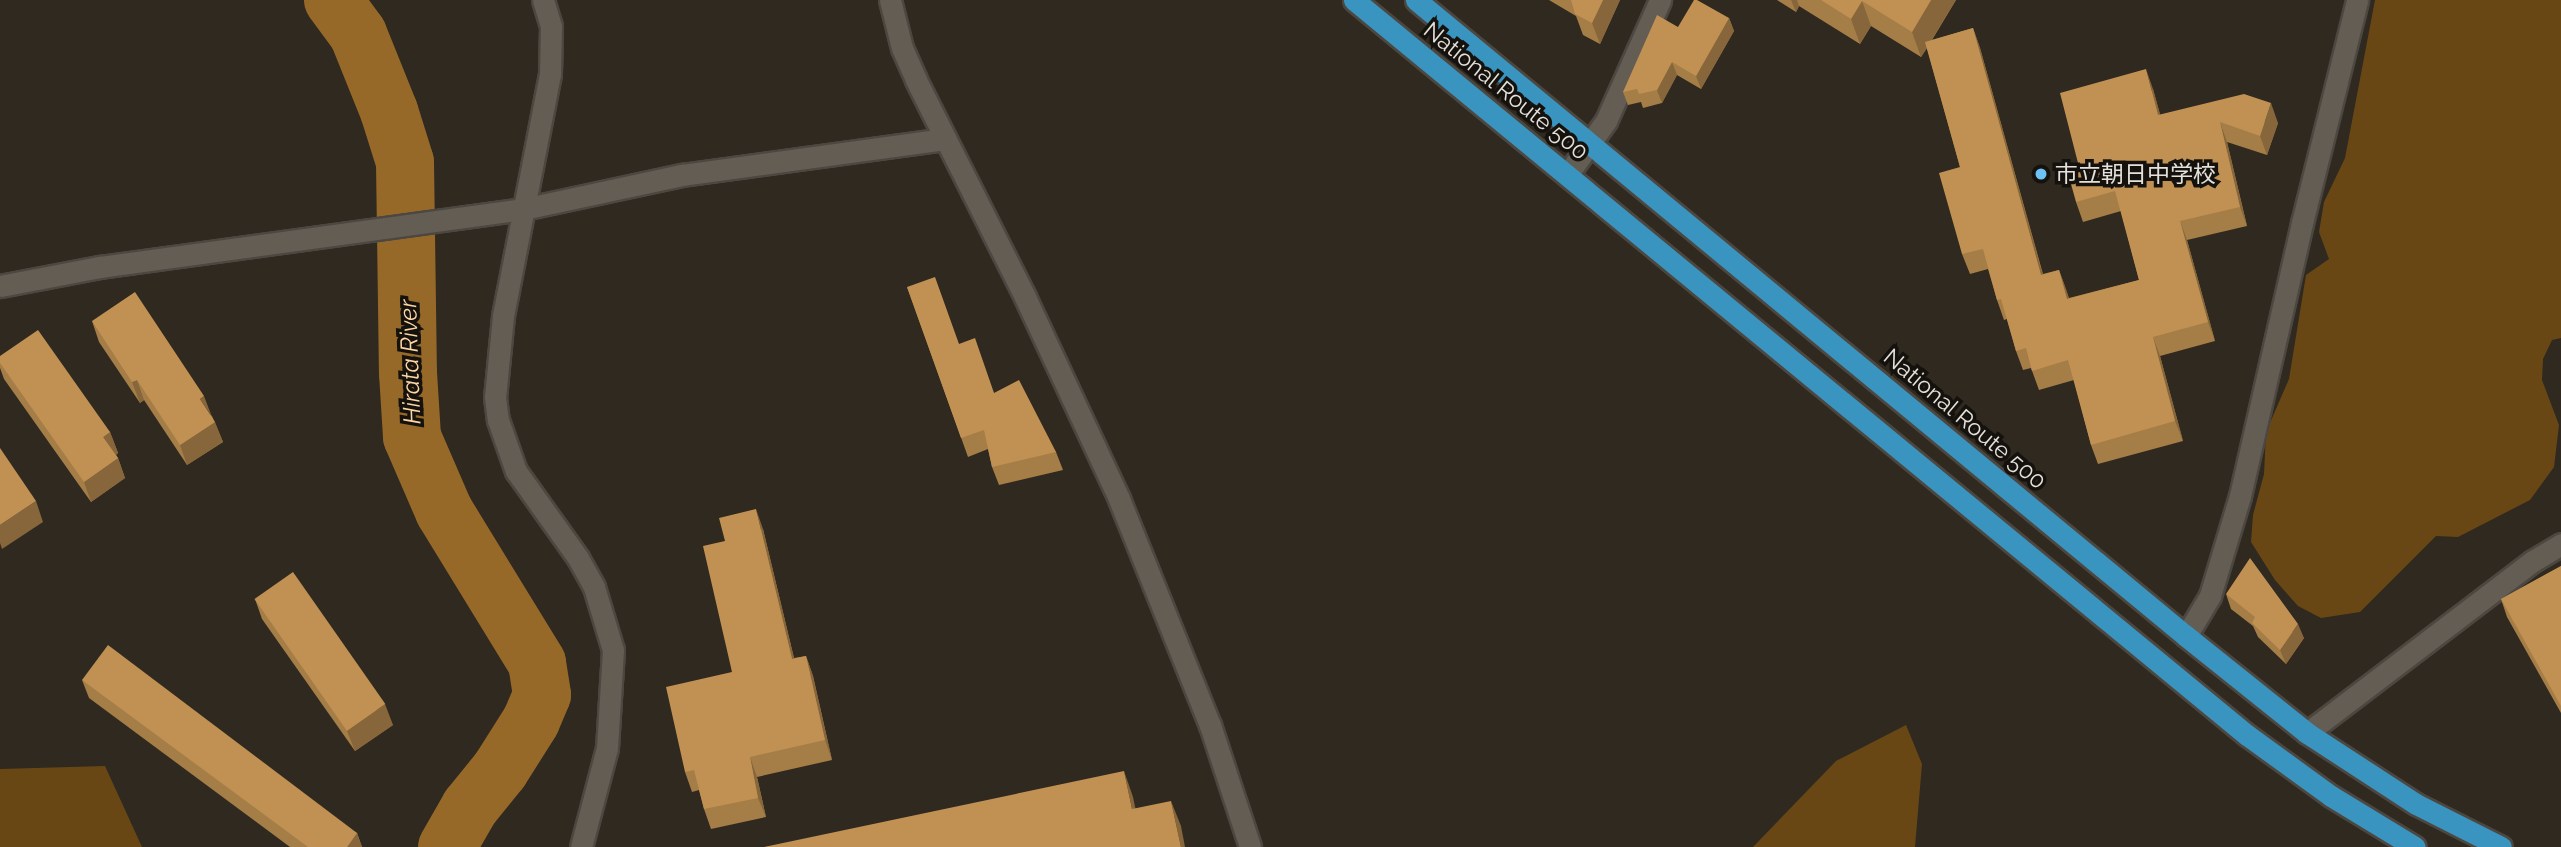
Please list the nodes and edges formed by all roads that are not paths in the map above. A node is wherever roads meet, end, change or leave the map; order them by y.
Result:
1 (543, 0) edge
2 (890, 0) edge
3 (1354, 0) edge
4 (1416, 0) edge
5 (1660, 0) edge
6 (2357, 0) edge
7 (944, 139) junction
8 (1592, 144) junction
9 (1567, 175) junction
10 (523, 209) junction
11 (0, 286) edge
12 (2561, 544) edge
13 (2186, 636) junction
14 (2307, 733) junction
15 (582, 847) edge
16 (1250, 847) edge
17 (2415, 847) edge
18 (2501, 847) edge

1 - 10 street
2 - 7 street
3 - 9 highway, National Route 500
4 - 8 highway, National Route 500
5 - 8 street
6 - 13 street
7 - 10 street
7 - 16 street
8 - 9 street
8 - 13 highway, National Route 500
9 - 17 highway, National Route 500
10 - 11 street
10 - 15 street
12 - 14 street
13 - 14 highway, National Route 500
14 - 18 highway, National Route 500

